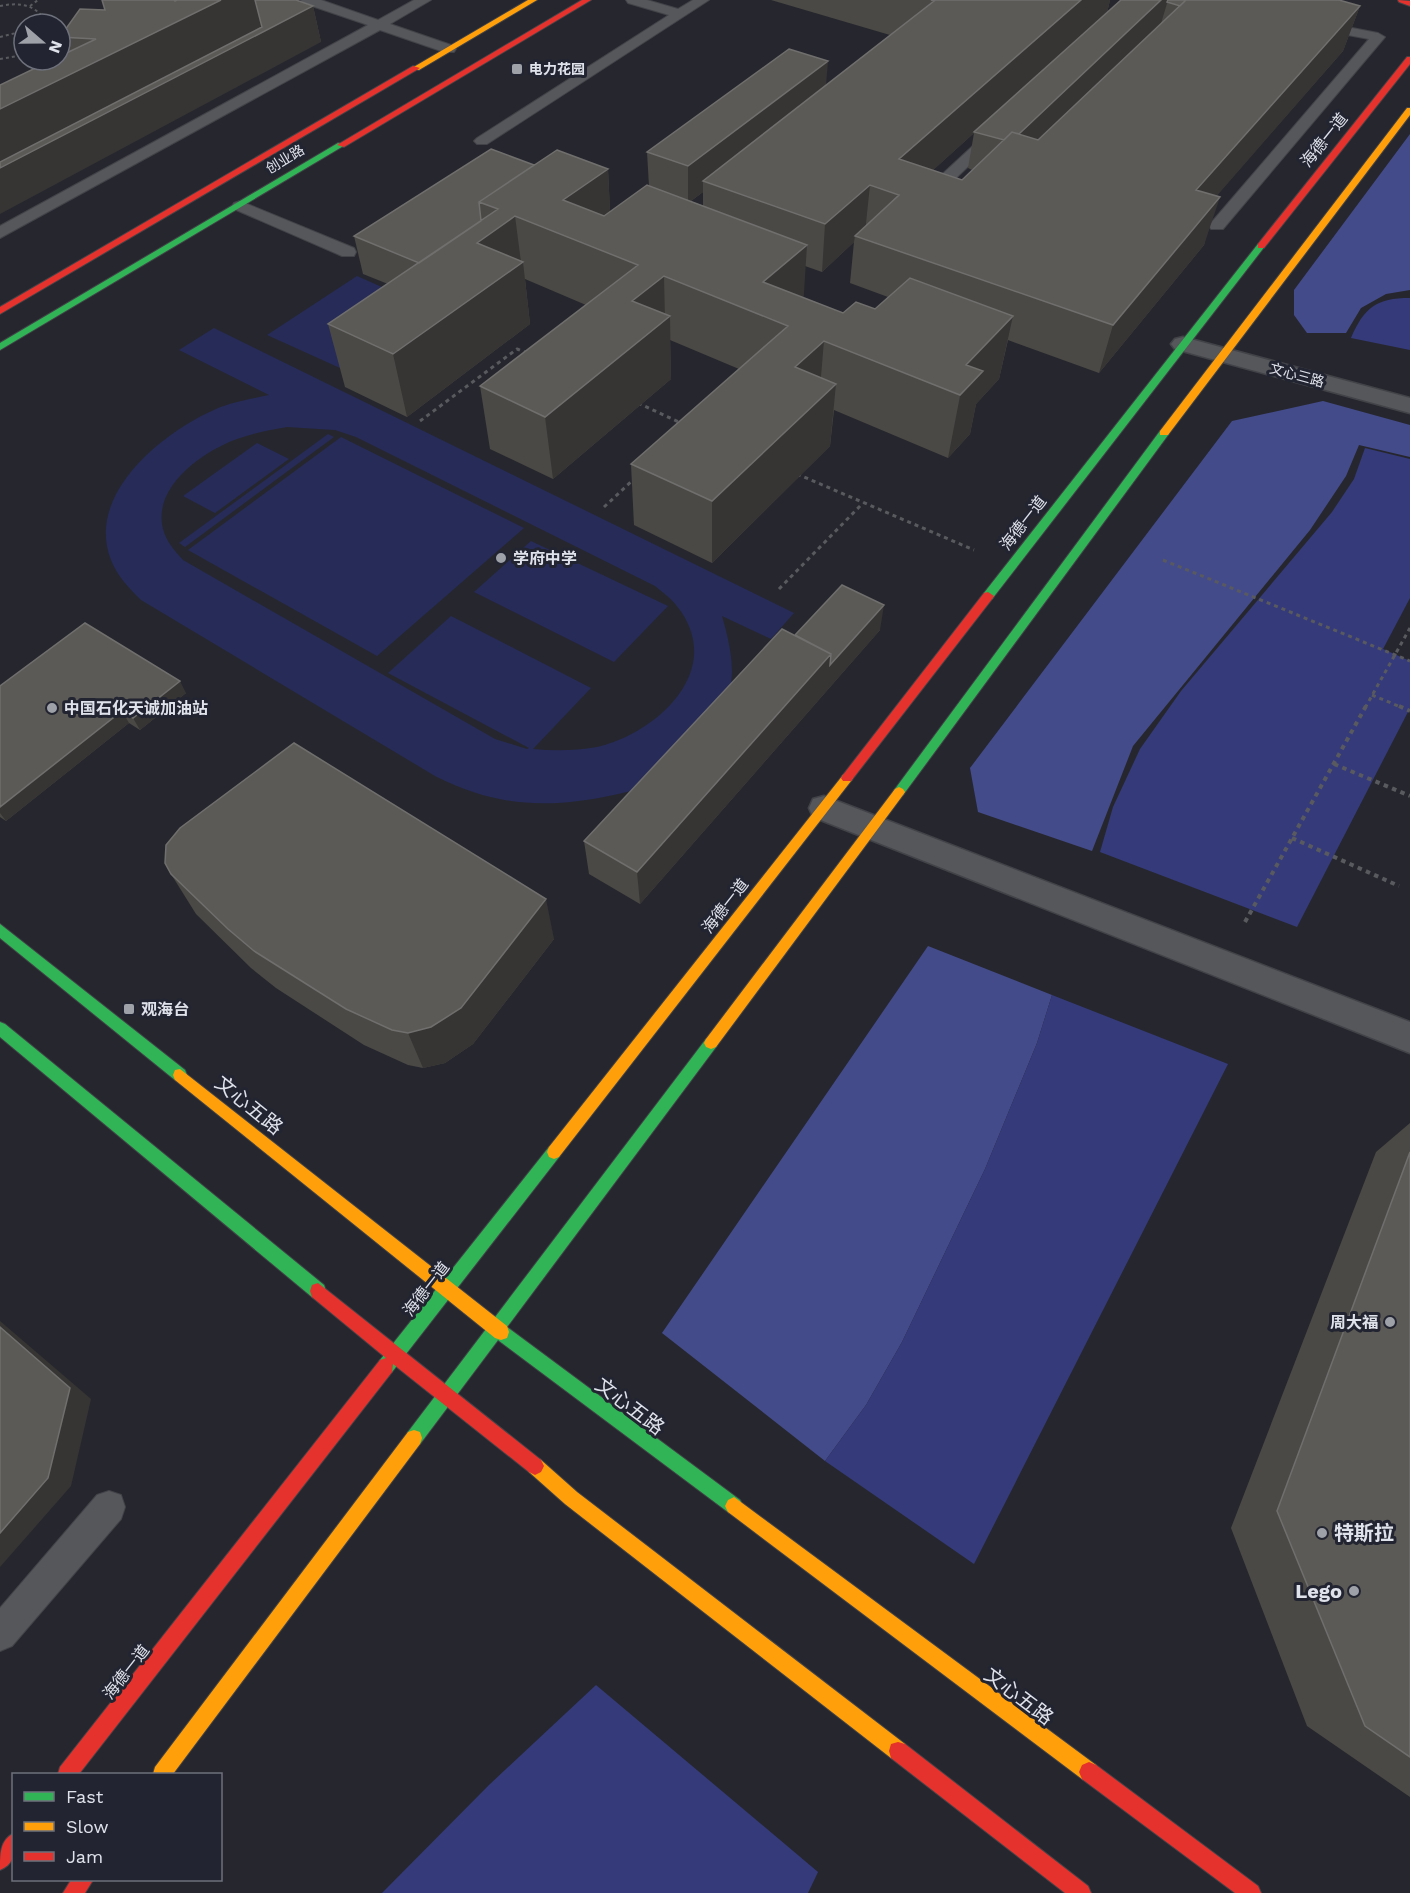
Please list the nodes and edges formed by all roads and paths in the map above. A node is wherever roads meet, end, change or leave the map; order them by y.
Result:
1 (38, 0) edge
2 (308, 0) edge
3 (424, 0) edge
4 (533, 0) edge
5 (587, 0) edge
6 (633, 0) edge
7 (702, 0) edge
8 (0, 6) edge
9 (29, 6) junction
10 (37, 12) edge
11 (680, 14) junction
12 (1298, 22) edge
13 (379, 25) junction
14 (449, 50) junction
15 (1410, 59) edge
16 (1410, 110) edge
17 (1007, 122) edge
18 (482, 141) dead end
19 (929, 195) edge
20 (240, 206) junction
21 (1217, 226) edge
22 (0, 232) edge
23 (348, 252) dead end
24 (0, 311) edge
25 (1190, 336) junction
26 (1229, 346) junction
27 (0, 347) edge
28 (527, 354) edge
29 (1410, 385) edge
30 (630, 400) edge
31 (1410, 406) edge
32 (420, 421) dead end
33 (692, 428) edge
34 (788, 470) edge
35 (639, 475) dead end
36 (863, 503) junction
37 (604, 507) dead end
38 (981, 553) dead end
39 (1163, 560) dead end
40 (779, 590) dead end
41 (1410, 628) edge
42 (1395, 654) junction
43 (1410, 661) edge
44 (1372, 695) junction
45 (1409, 711) edge
46 (1334, 764) junction
47 (1410, 796) edge
48 (824, 808) junction
49 (873, 826) junction
50 (1292, 838) junction
51 (1399, 886) dead end
52 (1245, 922) dead end
53 (0, 930) edge
54 (0, 1028) edge
55 (1410, 1038) edge
56 (447, 1290) junction
57 (497, 1329) junction
58 (396, 1355) junction
59 (446, 1396) junction
60 (109, 1507) dead end
61 (0, 1634) edge
62 (68, 1773) edge
63 (163, 1773) edge
64 (12, 1845) edge
65 (0, 1860) edge
66 (82, 1881) edge
67 (73, 1893) edge
68 (1081, 1893) edge
69 (1251, 1893) edge

1 - 9 path
2 - 13 lane
3 - 13 lane
4 - 14 street, 创业路
5 - 20 street, 创业路
6 - 11 lane
7 - 11 lane
8 - 9 path
9 - 10 path
11 - 18 lane
12 - 21 lane
13 - 14 lane
13 - 22 lane
14 - 24 street, 创业路
15 - 25 street, 海德一道
16 - 26 street
17 - 19 lane
20 - 23 lane
20 - 27 street, 创业路
25 - 26 street, 文心三路
25 - 48 street, 海德一道
26 - 29 street, 文心三路
26 - 31 street, 文心三路
26 - 49 street
28 - 32 path
30 - 33 path
34 - 36 path
35 - 37 path
36 - 38 path
36 - 40 path
39 - 42 path
41 - 42 path
42 - 43 path
42 - 44 path
44 - 45 path
44 - 46 path
46 - 47 path
46 - 50 path
48 - 49 street
48 - 56 street, 海德一道
49 - 55 street
49 - 57 street
50 - 51 path
50 - 52 path
53 - 56 street, 文心五路
54 - 58 street
56 - 57 street, 文心五路
56 - 58 street, 海德一道
57 - 59 street
57 - 69 street, 文心五路
58 - 59 street
58 - 62 street, 海德一道
59 - 63 street
59 - 68 street
60 - 61 lane
64 - 65 street
66 - 67 street

